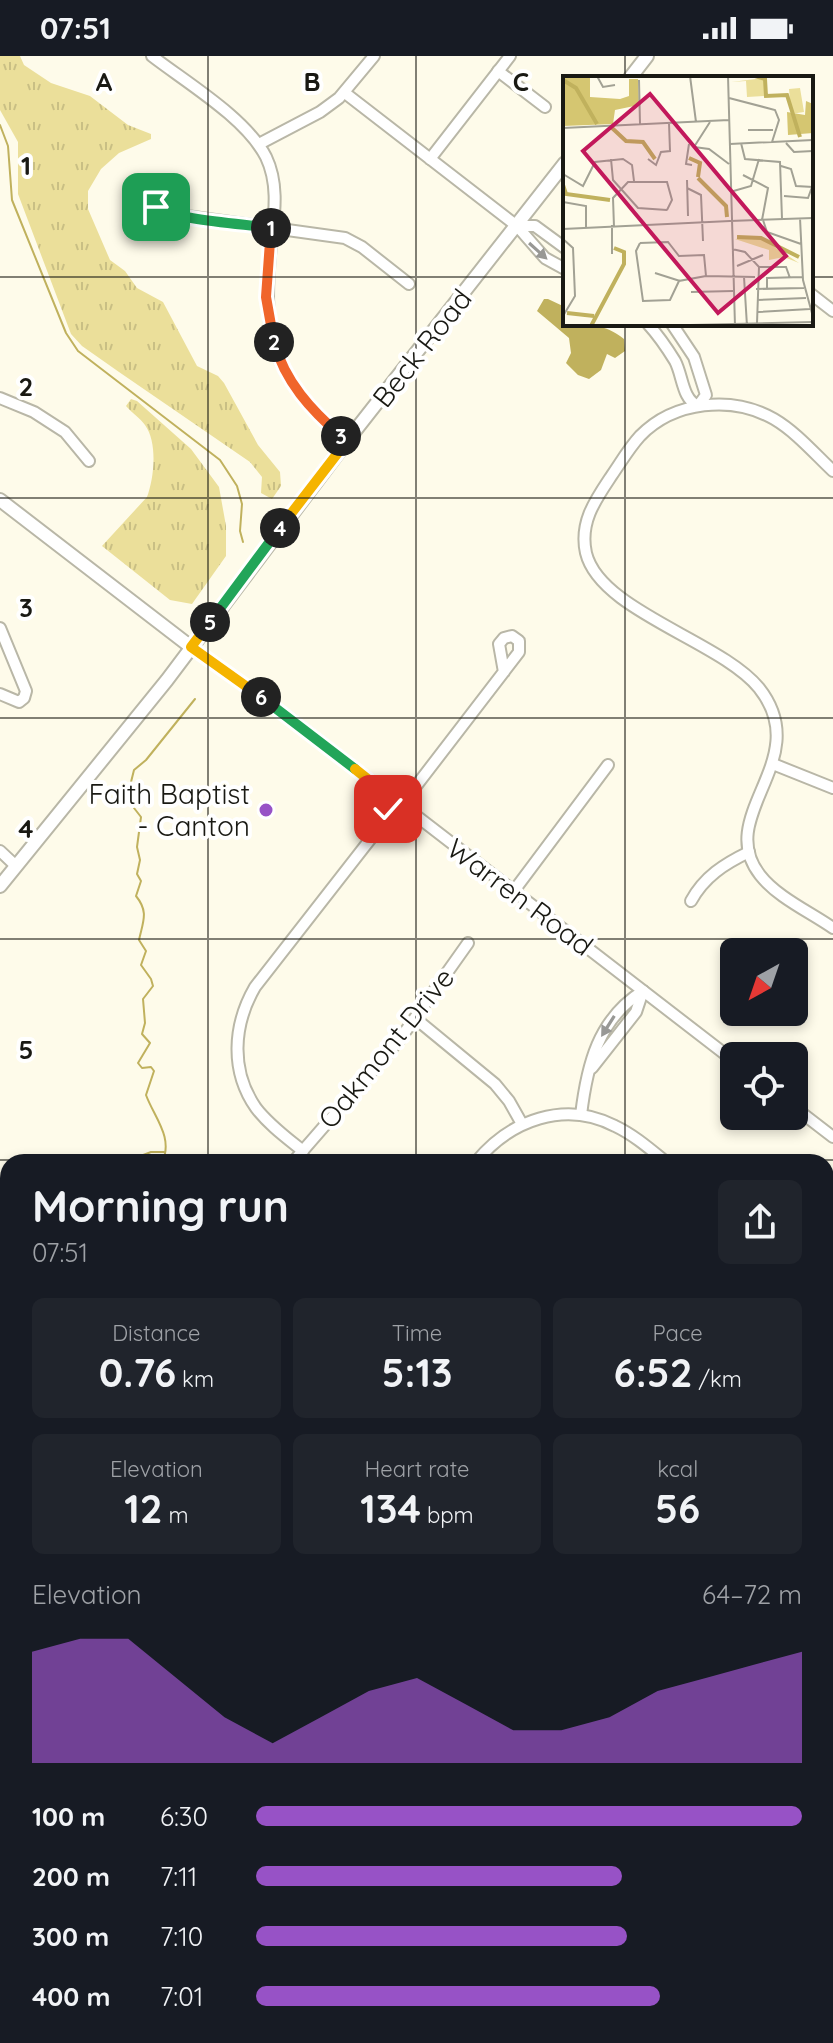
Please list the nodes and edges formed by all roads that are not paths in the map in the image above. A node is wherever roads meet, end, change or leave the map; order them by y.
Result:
1 (152, 56) edge
2 (374, 56) edge
3 (510, 56) edge
4 (647, 56) edge
5 (498, 71) junction
6 (632, 76) edge
7 (345, 93) junction
8 (545, 107) dead end
9 (259, 144) junction
10 (430, 159) junction
11 (563, 166) edge
12 (156, 207) dead end
13 (517, 226) junction
14 (273, 228) junction
15 (563, 247) edge
16 (563, 266) edge
17 (409, 284) dead end
18 (813, 296) edge
19 (833, 311) edge
20 (650, 326) edge
21 (673, 326) edge
22 (694, 357) junction
23 (676, 364) junction
24 (706, 395) junction
25 (0, 398) edge
26 (688, 398) junction
27 (714, 404) junction
28 (698, 406) junction
29 (683, 410) junction
30 (347, 441) junction
31 (89, 461) dead end
32 (833, 471) edge
33 (0, 500) edge
34 (0, 628) edge
35 (191, 647) junction
36 (504, 672) dead end
37 (0, 694) edge
38 (773, 764) junction
39 (608, 765) dead end
40 (833, 788) edge
41 (400, 805) junction
42 (0, 851) edge
43 (749, 852) junction
44 (16, 866) junction
45 (2, 879) edge
46 (513, 892) junction
47 (691, 901) dead end
48 (833, 928) edge
49 (468, 943) dead end
50 (643, 991) junction
51 (416, 1019) junction
52 (720, 1050) edge
53 (581, 1115) junction
54 (808, 1118) edge
55 (522, 1124) junction
56 (833, 1137) edge
57 (303, 1151) junction
58 (300, 1154) edge
59 (483, 1154) edge
60 (655, 1154) edge

1 - 9 street
2 - 7 street
3 - 5 street
4 - 6 main road
5 - 8 street
5 - 10 street
7 - 9 street
7 - 10 street
9 - 14 street
10 - 13 street
11 - 13 main road, Beck Road
12 - 14 street
13 - 15 street
13 -> 16 street
13 - 30 main road, Beck Road
14 - 17 street
14 - 30 street
18 - 19 street
20 - 23 street
21 - 22 street
22 - 23 street
22 - 24 street
23 - 26 street
24 - 27 street
24 - 28 street
25 - 31 street
26 - 28 street
26 - 29 street
27 - 28 street
27 - 32 street
28 - 29 street
29 - 38 street
30 - 35 main road, Beck Road
33 - 35 main road, Warren Road
34 - 37 street
35 - 41 street, Warren Road
35 - 44 main road, Beck Road
36 - 41 street
38 - 40 street
38 - 43 street
39 - 46 street
41 - 46 street, Warren Road
41 - 57 street
42 - 44 street
43 - 47 street
43 - 48 street
44 - 45 main road, Beck Road
46 - 50 street, Warren Road
49 - 51 street, Oakmont Drive
50 - 52 street, Warren Road
50 - 53 street
51 - 55 street
51 - 57 street, Oakmont Drive
53 - 55 street
53 - 60 street
54 - 56 street
55 - 59 street
57 - 58 street, Oakmont Drive

